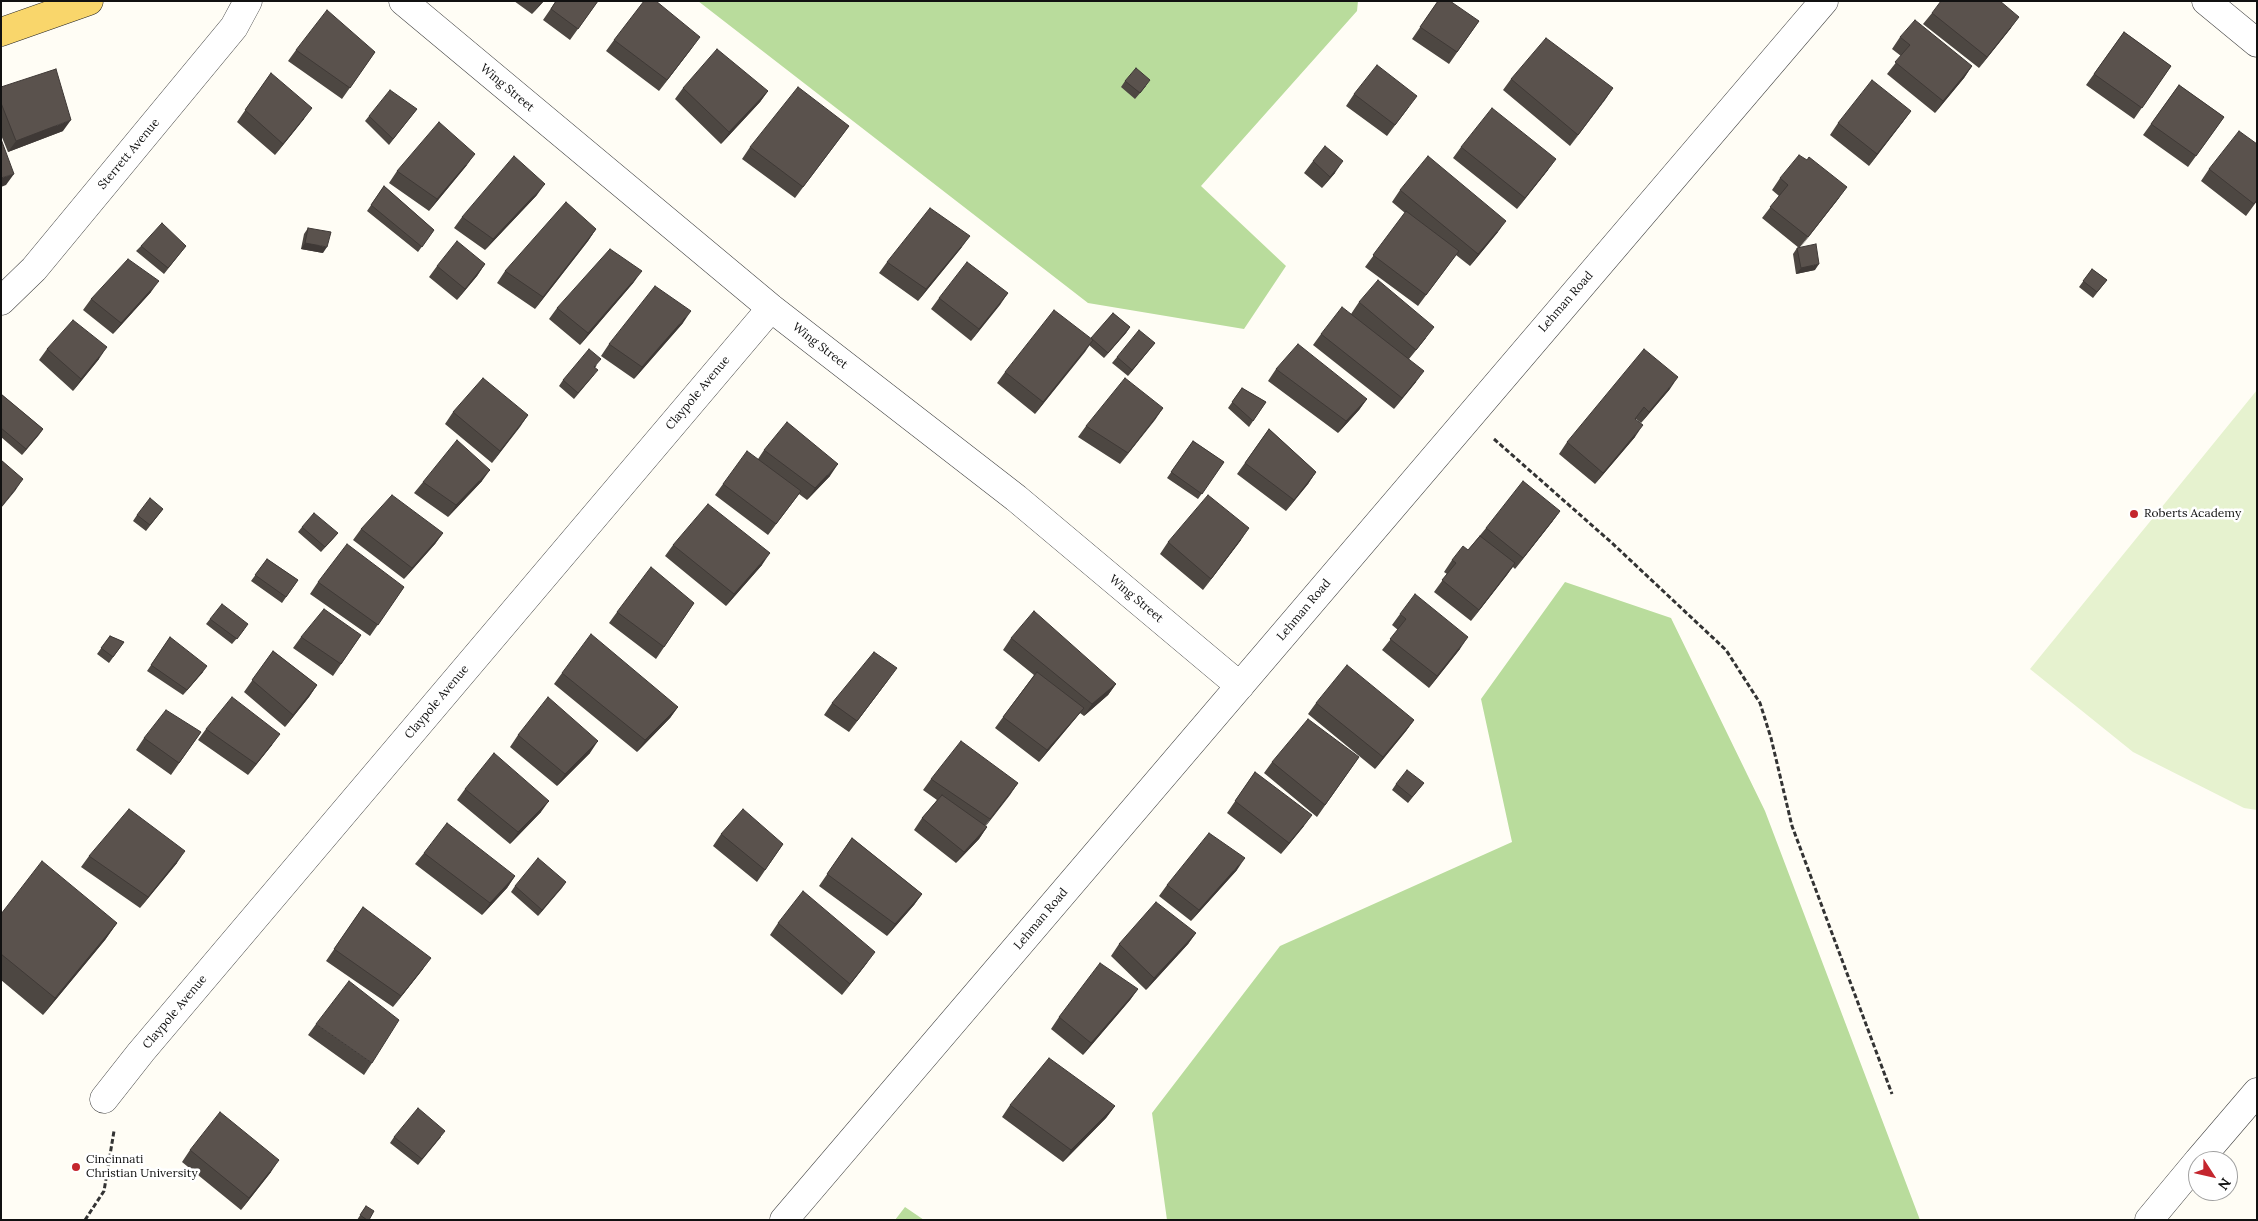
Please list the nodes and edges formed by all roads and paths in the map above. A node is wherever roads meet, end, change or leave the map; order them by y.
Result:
1 (89, 1) edge
2 (248, 1) edge
3 (403, 1) edge
4 (1824, 1) edge
5 (2206, 1) edge
6 (1, 32) edge
7 (2257, 43) edge
8 (1, 301) edge
9 (771, 308) junction
10 (1490, 435) dead end
11 (1240, 686) junction
12 (1892, 1094) dead end
13 (104, 1099) dead end
14 (2250, 1099) edge
15 (115, 1128) dead end
16 (2206, 1151) edge
17 (2188, 1173) edge
18 (85, 1220) edge
19 (784, 1220) edge
20 (2149, 1220) edge

1 - 6 main road
2 - 8 street, Sterrett Avenue
3 - 9 street, Wing Street
4 - 11 street, Lehman Road
5 - 7 street
9 - 11 street, Wing Street
9 - 13 street, Claypole Avenue
10 - 12 path
11 - 19 street, Lehman Road
14 - 16 street
15 - 18 path
17 - 20 street

